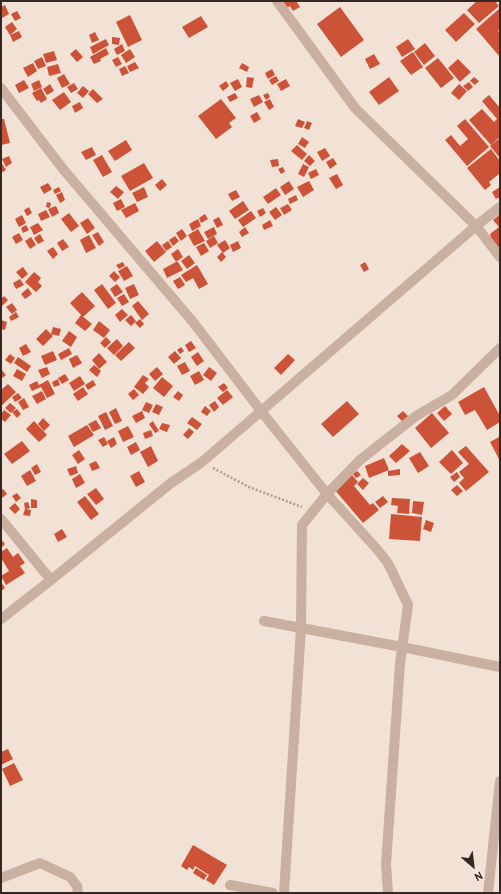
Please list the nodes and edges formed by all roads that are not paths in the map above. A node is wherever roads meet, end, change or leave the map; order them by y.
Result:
1 (277, 1) edge
2 (1, 88) edge
3 (500, 207) edge
4 (476, 226) junction
5 (500, 257) edge
6 (500, 348) edge
7 (261, 411) junction
8 (327, 494) junction
9 (1, 519) edge
10 (51, 580) junction
11 (1, 619) edge
12 (264, 621) dead end
13 (301, 628) junction
14 (402, 647) junction
15 (500, 668) edge
16 (500, 780) edge
17 (1, 878) edge
18 (230, 886) dead end
19 (78, 893) edge
20 (273, 893) edge
21 (284, 893) edge
22 (388, 893) edge
23 (488, 893) edge

1 - 4 street
2 - 7 street
3 - 4 street
4 - 5 street
4 - 7 street
6 - 8 street
7 - 8 street
7 - 10 street
8 - 13 street
8 - 14 street
9 - 10 street
10 - 11 street
12 - 13 street
13 - 14 street
13 - 21 street
14 - 15 street
14 - 22 street
16 - 23 street
17 - 19 street
18 - 20 street

